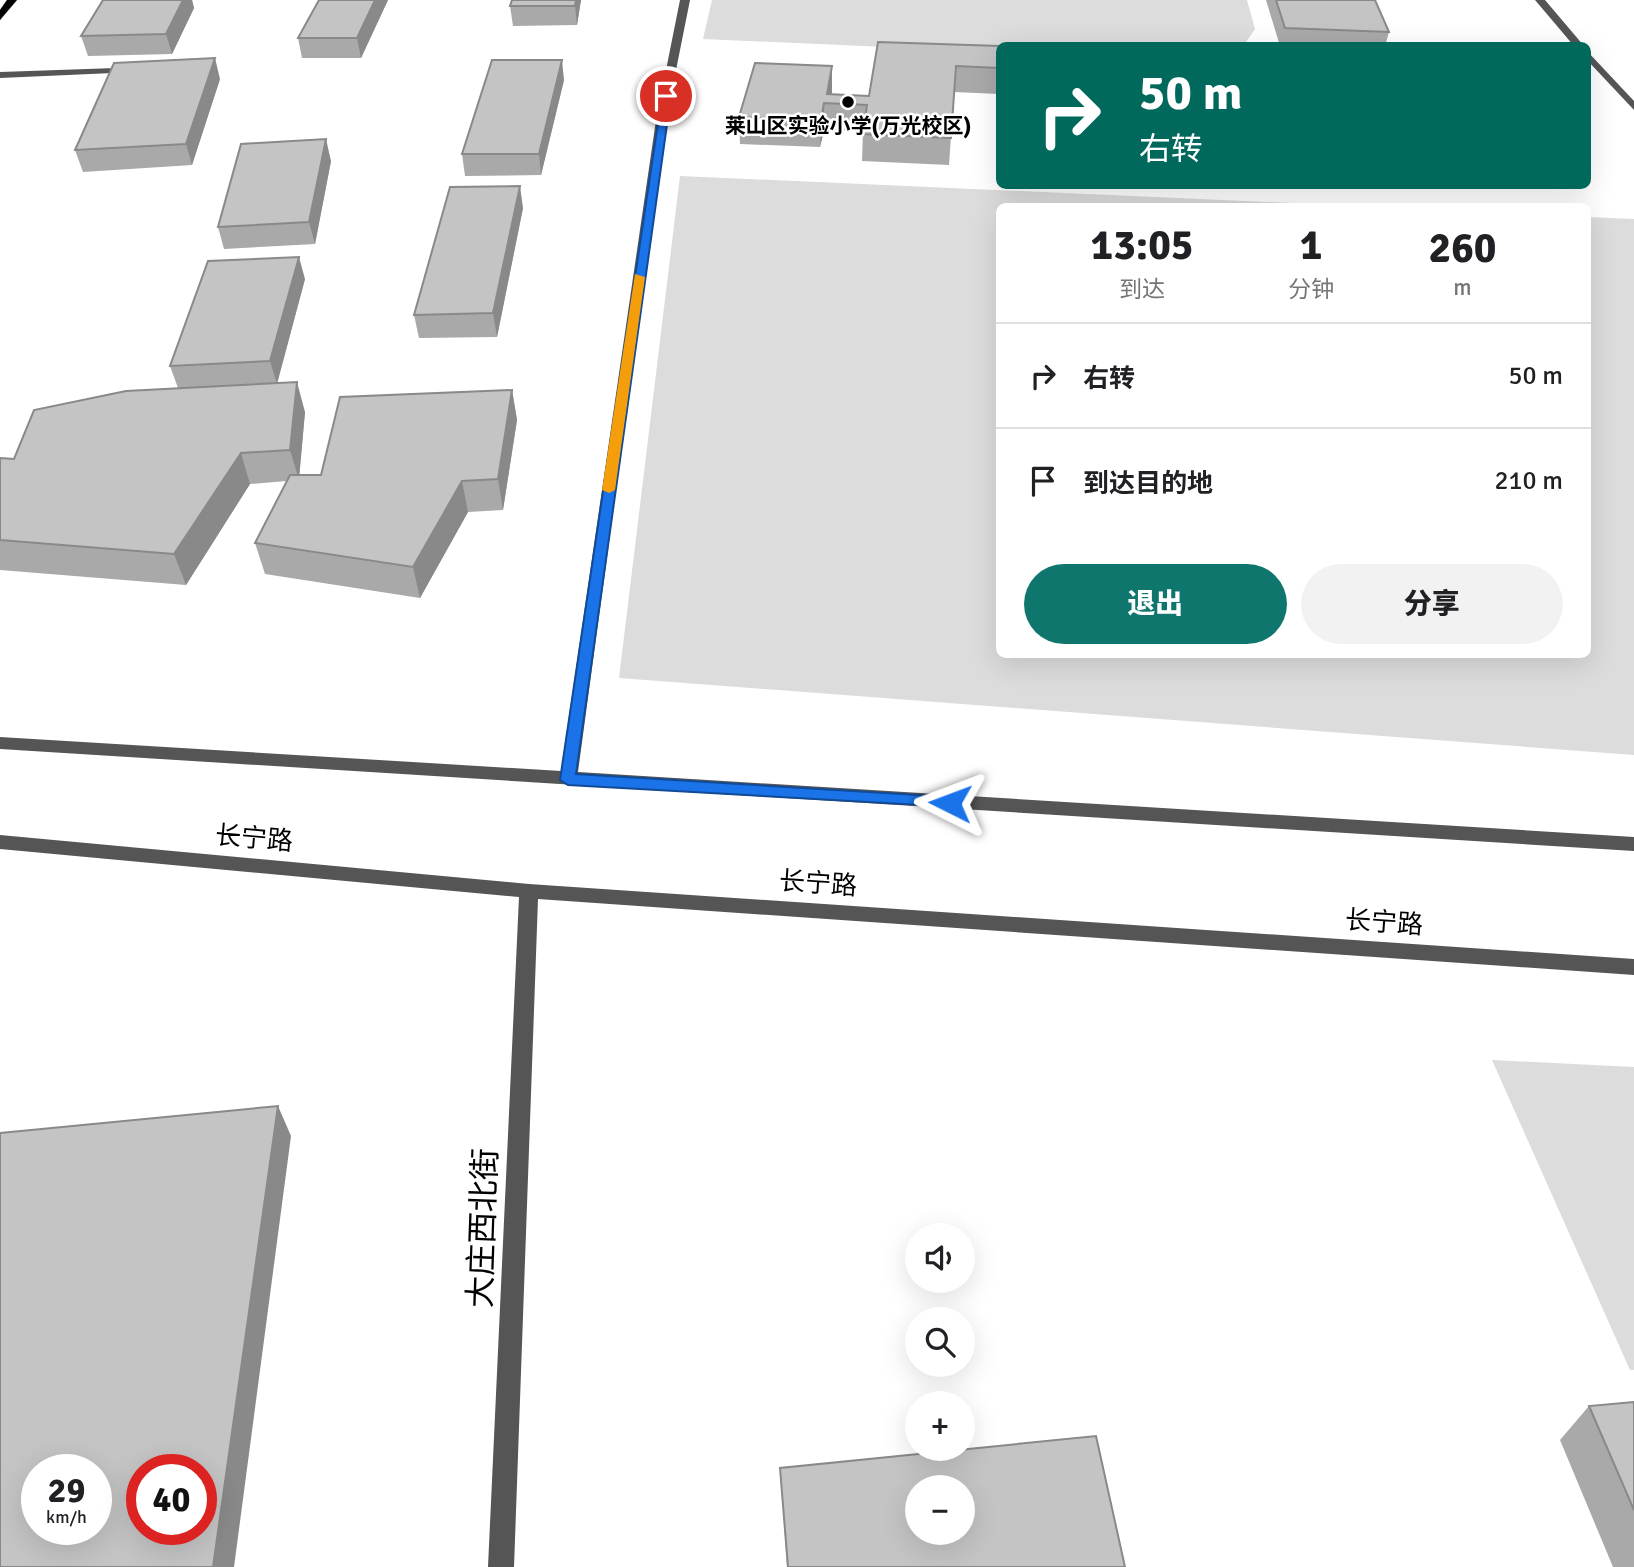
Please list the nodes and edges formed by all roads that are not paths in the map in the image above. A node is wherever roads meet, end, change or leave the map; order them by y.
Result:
1 (12, 0) edge
2 (685, 0) edge
3 (1540, 0) edge
4 (0, 17) edge
5 (1577, 42) edge
6 (1591, 59) edge
7 (113, 70) edge
8 (0, 75) edge
9 (1634, 107) edge
10 (0, 743) edge
11 (568, 780) junction
12 (0, 842) edge
13 (1634, 844) edge
14 (529, 891) junction
15 (1634, 967) edge
16 (500, 1567) edge

1 - 4 main road
2 - 11 street
3 - 5 street
6 - 9 street
7 - 8 street
10 - 11 street
11 - 13 street
12 - 14 street, 长宁路
14 - 15 street, 长宁路
14 - 16 street, 大庄西北街

